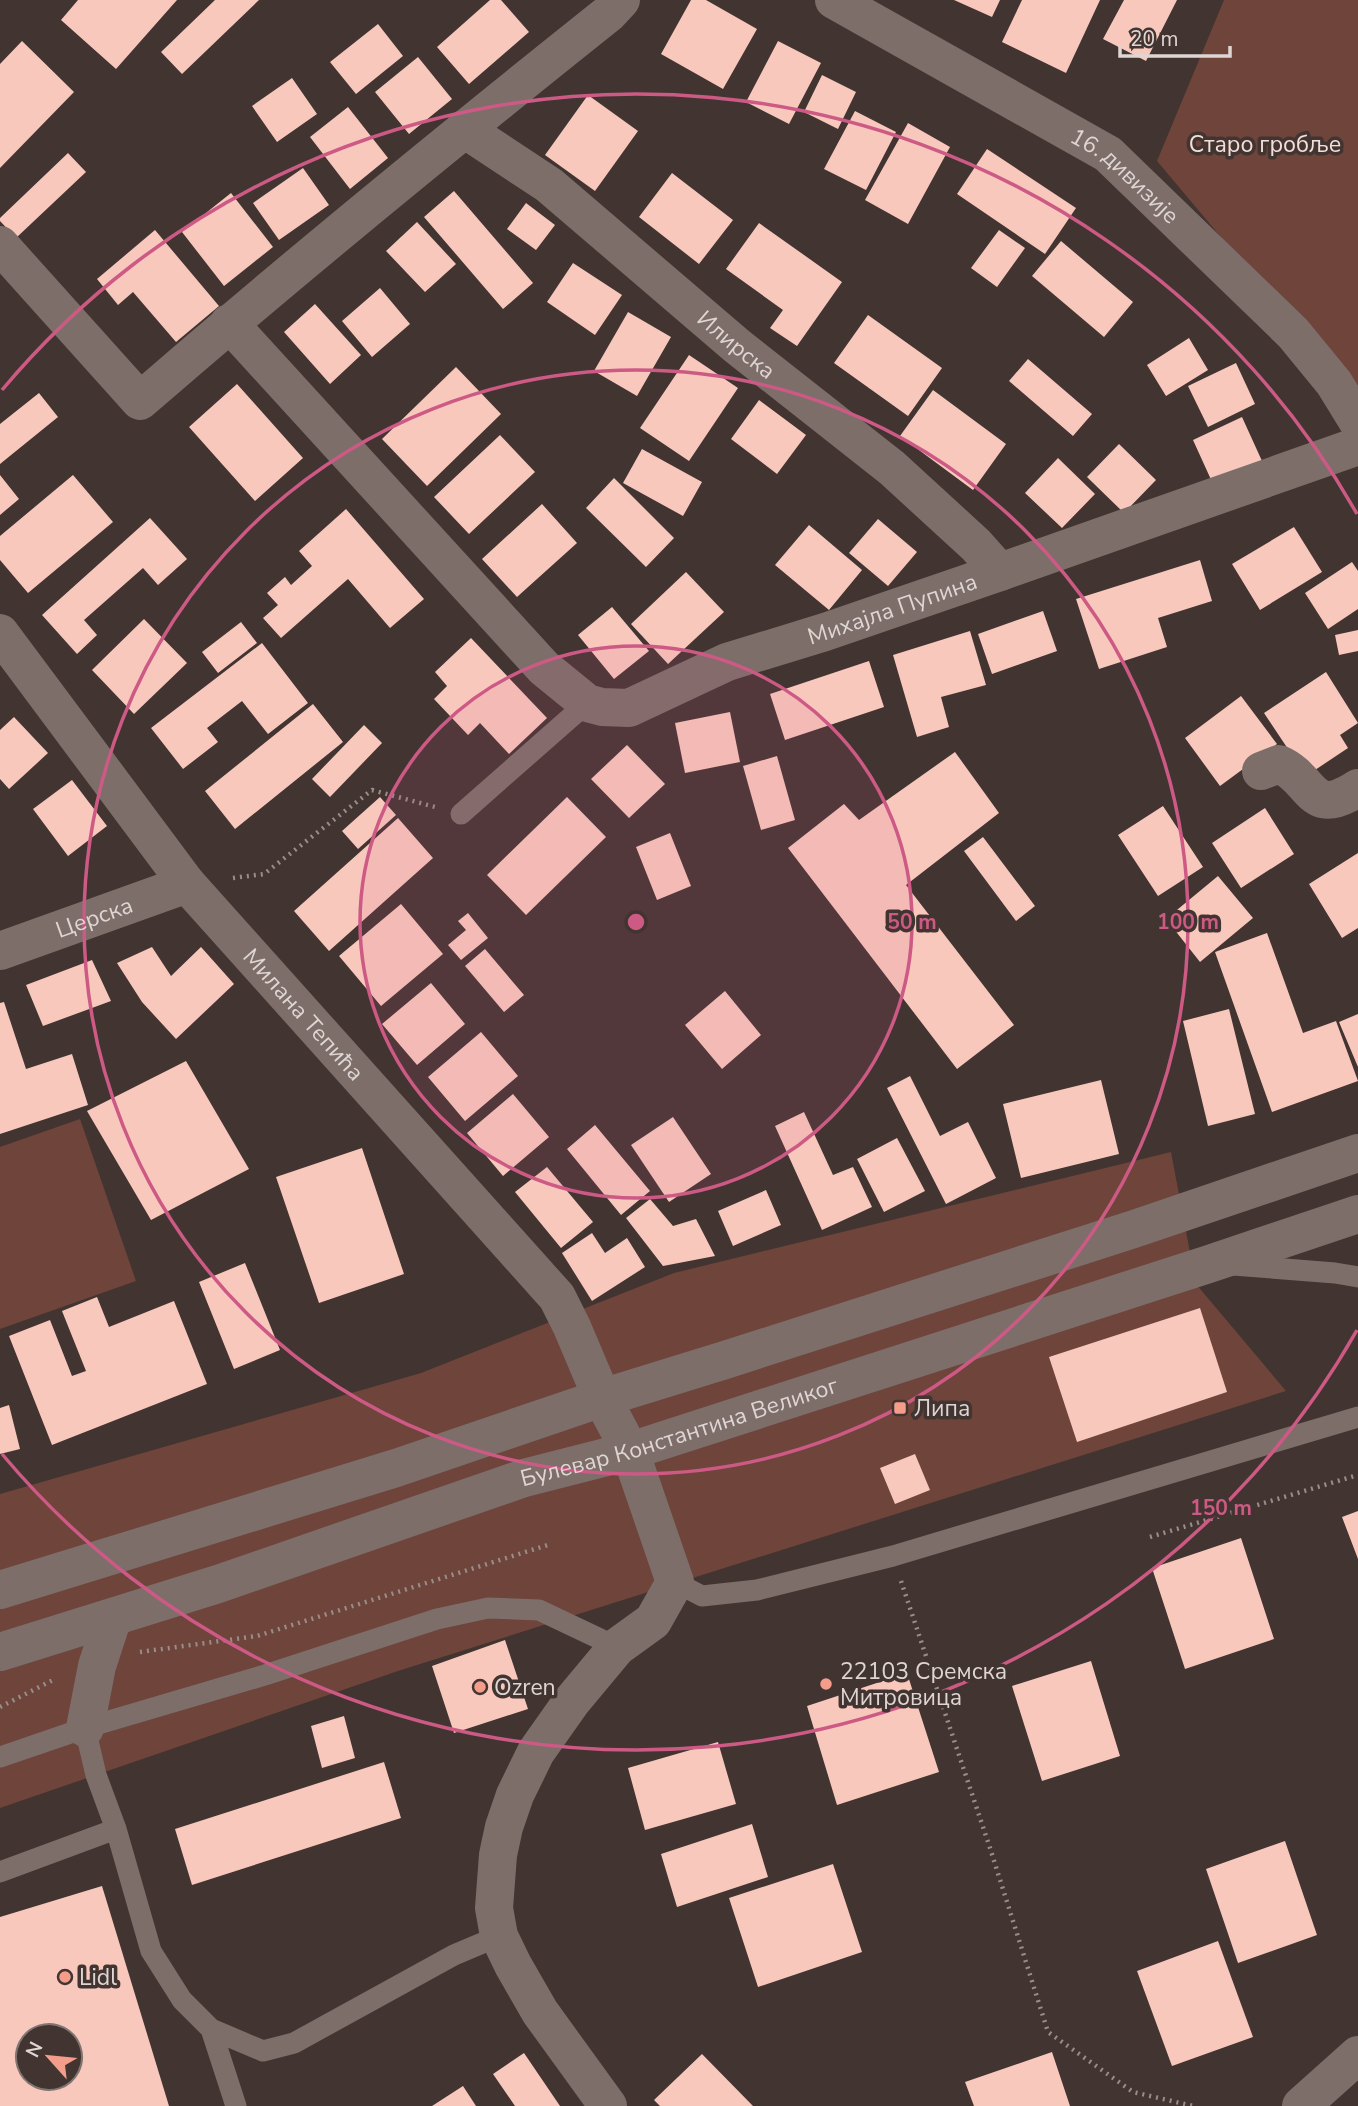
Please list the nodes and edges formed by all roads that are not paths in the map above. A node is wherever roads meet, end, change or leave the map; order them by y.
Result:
1 (621, 0) edge
2 (834, 0) edge
3 (464, 130) junction
4 (0, 245) edge
5 (229, 323) junction
6 (1358, 422) edge
7 (1358, 446) edge
8 (1000, 572) junction
9 (0, 633) edge
10 (587, 703) junction
11 (1261, 771) dead end
12 (1358, 788) edge
13 (461, 814) road end
14 (187, 884) junction
15 (0, 951) edge
16 (1358, 1153) edge
17 (1358, 1214) edge
18 (1209, 1264) junction
19 (1358, 1277) edge
20 (602, 1398) junction
21 (1358, 1417) edge
22 (630, 1451) junction
23 (674, 1582) junction
24 (0, 1590) edge
25 (113, 1617) junction
26 (617, 1647) junction
27 (0, 1652) edge
28 (85, 1728) junction
29 (0, 1757) edge
30 (116, 1829) junction
31 (0, 1872) edge
32 (499, 1936) junction
33 (211, 2029) junction
34 (1358, 2055) edge
35 (236, 2106) edge
36 (608, 2106) edge
37 (1301, 2106) edge

1 - 3 street
2 - 6 street, 16. дивизије
3 - 5 street
3 - 8 street, Илирска
4 - 5 street
5 - 10 street
7 - 8 street, Михајла Пупина
8 - 10 street, Михајла Пупина
9 - 14 street, Милана Тепића
10 - 13 lane
11 - 12 street
14 - 15 street, Церска
14 - 20 street, Милана Тепића
16 - 20 street
17 - 18 street, Булевар Константина Великог
18 - 19 lane
18 - 22 street, Булевар Константина Великог
20 - 22 street, Милана Тепића
20 - 24 street
21 - 23 lane
22 - 23 street, Милана Тепића
22 - 25 street, Булевар Константина Великог
23 - 26 street
25 - 27 street, Булевар Константина Великог
25 - 28 street
26 - 28 lane
26 - 32 street
28 - 29 lane
28 - 30 lane
30 - 31 lane
30 - 33 lane
32 - 33 lane
32 - 36 street
33 - 35 lane
34 - 37 street

